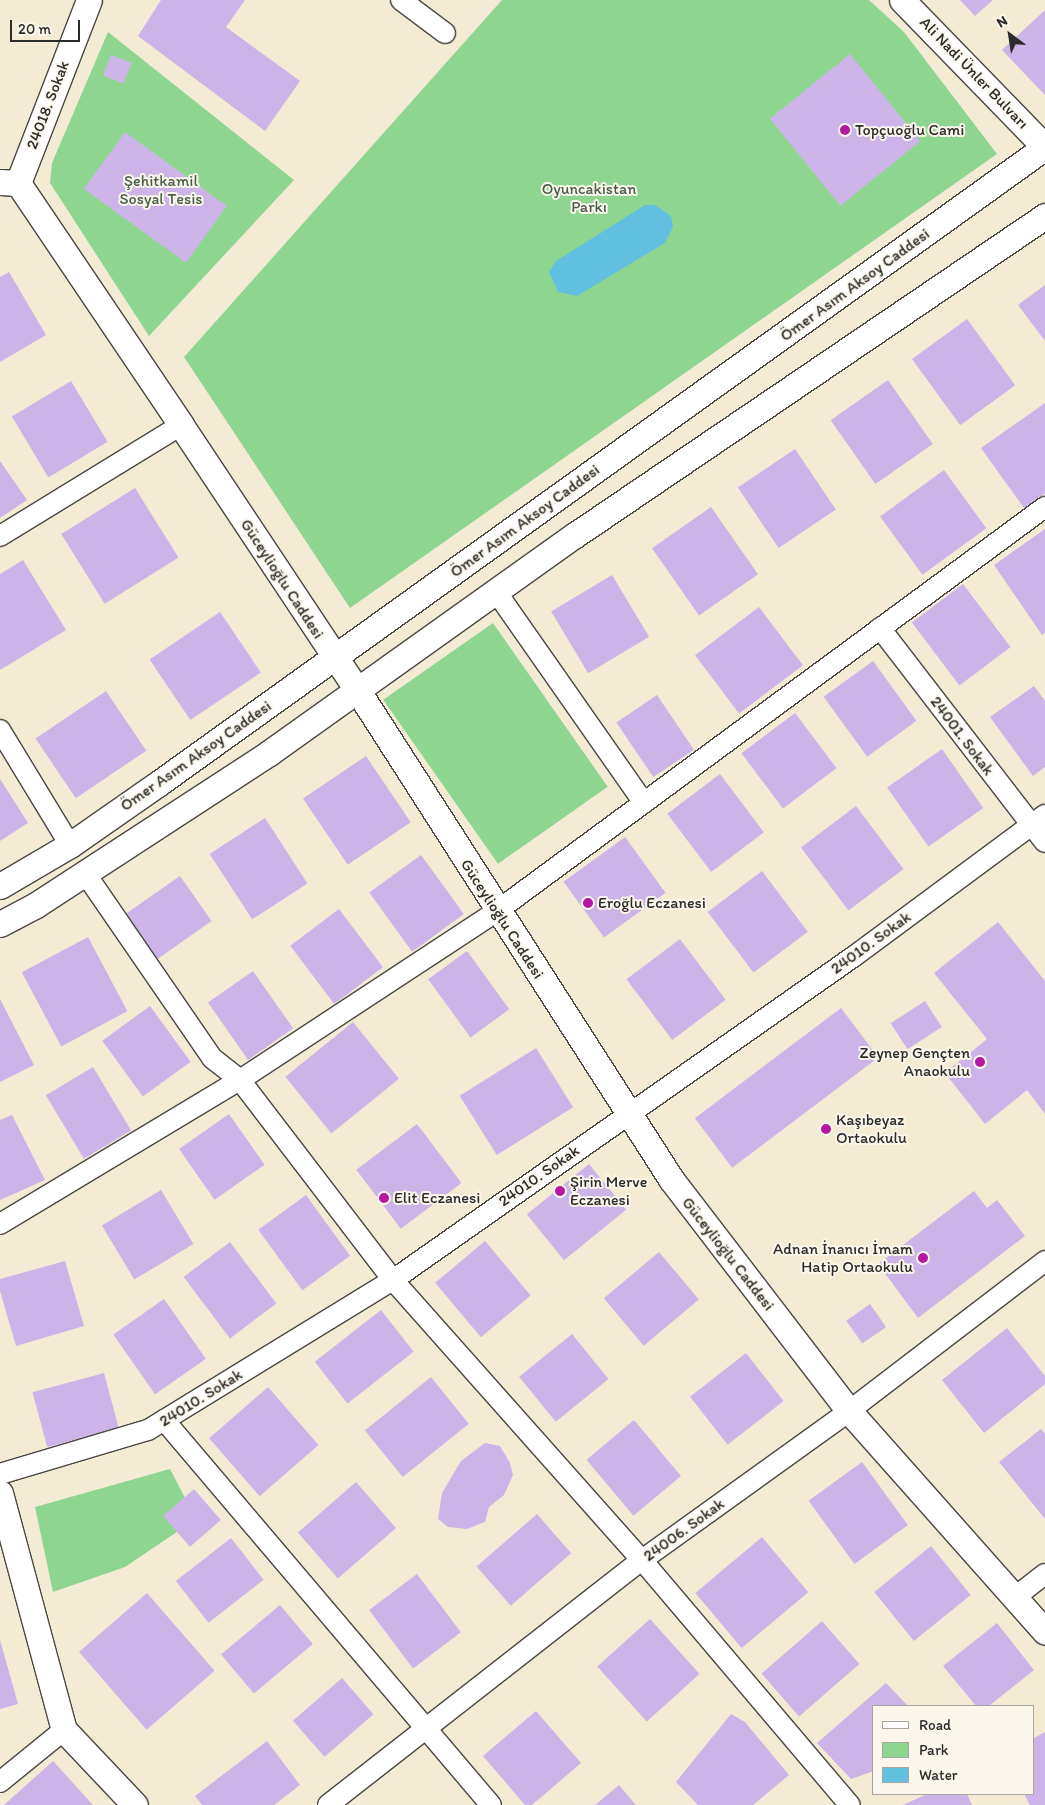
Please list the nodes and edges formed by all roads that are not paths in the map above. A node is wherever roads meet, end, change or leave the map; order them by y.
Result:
1 (89, 0) edge
2 (401, 0) edge
3 (902, 0) edge
4 (445, 33) dead end
5 (1045, 147) edge
6 (9, 182) edge
7 (1045, 216) edge
8 (181, 425) junction
9 (1045, 507) edge
10 (0, 536) edge
11 (497, 593) junction
12 (880, 628) junction
13 (334, 658) junction
14 (358, 690) junction
15 (0, 730) edge
16 (644, 803) junction
17 (1038, 820) edge
18 (1045, 842) edge
19 (70, 845) junction
20 (85, 873) junction
21 (0, 886) edge
22 (497, 911) junction
23 (0, 924) edge
24 (240, 1080) junction
25 (628, 1114) junction
26 (0, 1224) edge
27 (1045, 1261) edge
28 (392, 1280) junction
29 (849, 1411) junction
30 (164, 1420) junction
31 (0, 1474) edge
32 (0, 1493) edge
33 (642, 1560) junction
34 (1045, 1574) edge
35 (1014, 1598) junction
36 (1045, 1632) edge
37 (425, 1727) junction
38 (64, 1730) junction
39 (0, 1782) edge
40 (135, 1805) edge
41 (328, 1805) edge
42 (491, 1805) edge
43 (850, 1805) edge

1 - 6 street, 24018. Sokak
2 - 4 street
3 - 5 street, Ali Nadi Ünler Bulvarı
5 - 13 street, Ömer Asım Aksoy Caddesi
6 - 8 street, Güceylioğlu Caddesi
7 - 11 street
8 - 10 street
8 - 13 street, Güceylioğlu Caddesi
9 - 12 street
11 - 14 street
11 - 16 street
12 - 16 street
12 - 17 street, 24001. Sokak
13 - 14 street, Güceylioğlu Caddesi
13 - 19 street, Ömer Asım Aksoy Caddesi
14 - 20 street
14 - 22 street, Güceylioğlu Caddesi
15 - 19 street
16 - 22 street
17 - 18 street, 24001. Sokak
17 - 25 street, 24010. Sokak
19 - 21 street, Ömer Asım Aksoy Caddesi
20 - 23 street
20 - 24 street
22 - 24 street
22 - 25 street, Güceylioğlu Caddesi
24 - 26 street
24 - 28 street
25 - 28 street, 24010. Sokak
25 - 29 street, Güceylioğlu Caddesi
27 - 29 street, 24006. Sokak
28 - 30 street, 24010. Sokak
28 - 33 street
29 - 33 street, 24006. Sokak
29 - 35 street, Güceylioğlu Caddesi
30 - 31 street, 24010. Sokak
30 - 37 street
32 - 38 street
33 - 37 street, 24006. Sokak
33 - 43 street
34 - 35 street
35 - 36 street, Güceylioğlu Caddesi
37 - 41 street, 24006. Sokak
37 - 42 street
38 - 39 street
38 - 40 street

